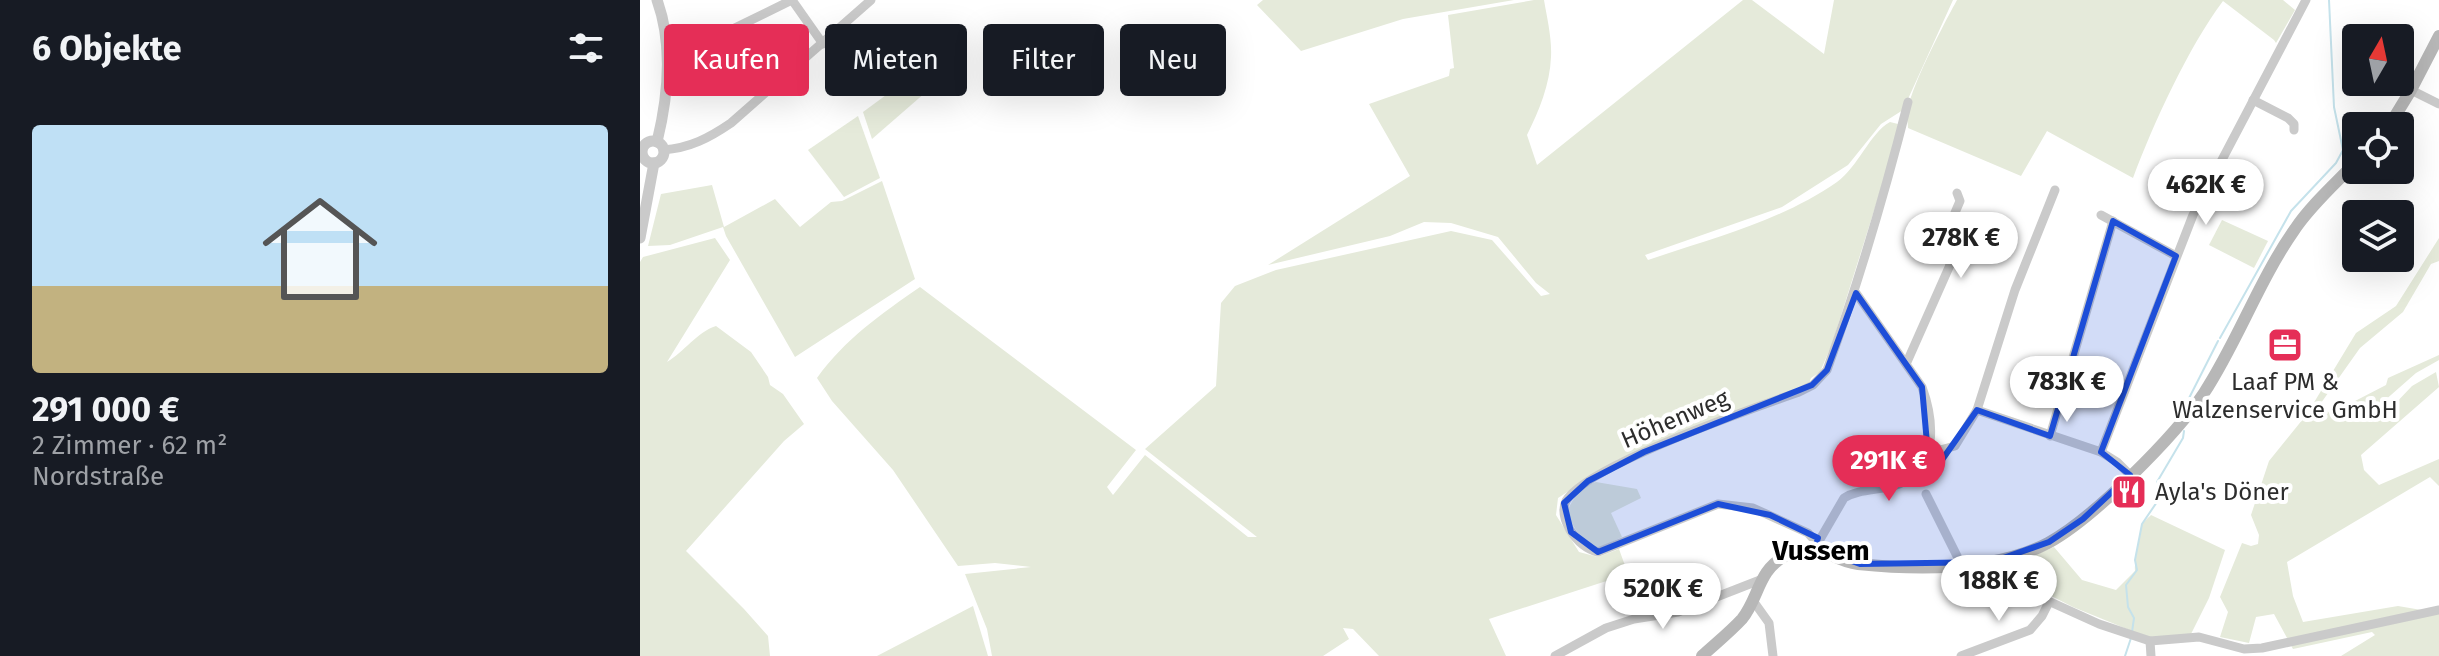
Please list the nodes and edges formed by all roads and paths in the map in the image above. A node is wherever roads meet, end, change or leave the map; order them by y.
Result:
1 (657, 0) edge
2 (792, 0) edge
3 (871, 0) edge
4 (2306, 0) edge
5 (743, 24) edge
6 (664, 32) edge
7 (2439, 36) edge
8 (823, 44) junction
9 (2414, 84) edge
10 (2414, 92) edge
11 (665, 96) edge
12 (2253, 100) junction
13 (1908, 102) dead end
14 (2439, 104) edge
15 (2294, 130) dead end
16 (660, 142) junction
17 (642, 145) edge
18 (654, 163) junction
19 (2342, 177) edge
20 (2055, 190) dead end
21 (1957, 193) dead end
22 (2101, 215) dead end
23 (2113, 221) junction
24 (640, 238) edge
25 (1962, 253) dead end
26 (2176, 256) junction
27 (1950, 265) junction
28 (1856, 293) junction
29 (1907, 362) junction
30 (1977, 410) junction
31 (2050, 436) junction
32 (1932, 444) junction
33 (2101, 452) junction
34 (2130, 475) junction
35 (1926, 494) dead end
36 (1816, 545) junction
37 (1992, 562) junction
38 (1959, 565) junction
39 (1760, 580) junction
40 (1754, 602) junction
41 (2049, 602) junction
42 (2439, 610) edge
43 (2150, 641) junction
44 (2243, 653) edge
45 (1966, 655) edge
46 (1555, 656) edge
47 (1702, 656) edge
48 (1773, 656) edge
49 (2151, 656) edge

1 - 6 street
2 - 5 street
2 - 8 street
3 - 8 street
4 - 12 street
7 - 9 main road
8 - 16 street
10 - 14 street
11 - 16 street
12 - 15 street
12 - 26 street
13 - 28 street, Höhenweg
16 - 17 street
16 - 18 street
17 - 18 street
18 - 24 street
19 - 34 main road
20 - 30 street
21 - 27 street
22 - 23 street
23 - 26 street
23 - 31 street
25 - 27 street
26 - 33 street
27 - 29 street
28 - 29 street
28 - 36 street, Höhenweg
29 - 32 street
30 - 31 street
30 - 32 street
31 - 33 street
32 - 36 street
33 - 34 street
34 - 37 main road
35 - 38 street
36 - 38 main road
36 - 39 main road
37 - 38 main road
37 - 41 street
39 - 40 main road
39 - 46 street
40 - 47 main road
40 - 48 street
41 - 43 street
41 - 45 street
42 - 44 street
43 - 44 street
43 - 49 street

